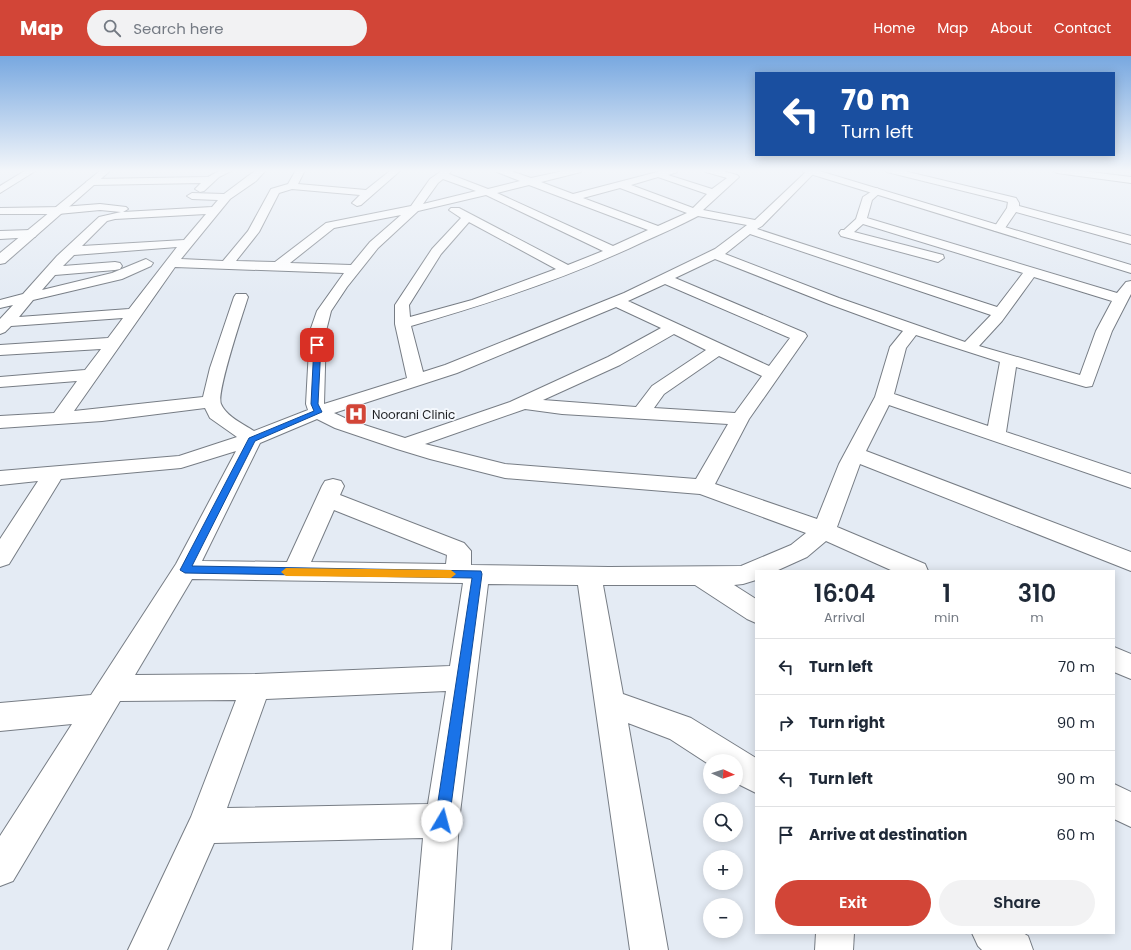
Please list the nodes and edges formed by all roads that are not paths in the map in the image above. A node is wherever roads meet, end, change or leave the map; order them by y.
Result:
1 (57, 212) edge
2 (119, 212) edge
3 (167, 212) edge
4 (192, 212) edge
5 (212, 212) edge
6 (264, 212) edge
7 (346, 212) edge
8 (396, 212) edge
9 (410, 212) edge
10 (458, 212) edge
11 (528, 212) edge
12 (611, 212) edge
13 (695, 212) joint
14 (769, 212) edge
15 (863, 212) edge
16 (944, 212) edge
17 (1011, 212) edge
18 (1027, 212) edge
19 (164, 214) junction
20 (114, 216) junction
21 (468, 217) junction
22 (861, 220) junction
23 (330, 225) junction
24 (201, 226) junction
25 (185, 227) dead end
26 (753, 227) junction
27 (999, 229) junction
28 (658, 230) junction
29 (105, 231) dead end
30 (89, 232) junction
31 (845, 233) junction
32 (31, 234) junction
33 (0, 235) edge
34 (1131, 240) edge
35 (187, 243) junction
36 (950, 246) junction
37 (70, 251) junction
38 (613, 252) junction
39 (714, 254) junction
40 (832, 257) junction
41 (938, 258) junction
42 (0, 260) edge
43 (172, 262) junction
44 (146, 263) junction
45 (226, 264) junction
46 (278, 266) junction
47 (354, 269) junction
48 (1131, 269) edge
49 (568, 270) junction
50 (52, 271) junction
51 (1031, 271) junction
52 (665, 279) junction
53 (909, 284) junction
54 (1131, 285) edge
55 (241, 297) dead end
56 (27, 298) junction
57 (1119, 298) junction
58 (616, 301) junction
59 (0, 304) edge
60 (134, 313) junction
61 (1000, 313) junction
62 (403, 324) junction
63 (3, 325) edge
64 (673, 328) junction
65 (913, 329) junction
66 (113, 343) junction
67 (968, 348) junction
68 (718, 349) junction
69 (0, 350) edge
70 (1009, 360) junction
71 (771, 374) junction
72 (91, 375) junction
73 (416, 380) junction
74 (0, 382) edge
75 (884, 397) junction
76 (211, 402) junction
77 (521, 403) junction
78 (318, 412) junction
79 (641, 413) junction
80 (60, 418) junction
81 (740, 419) junction
82 (0, 422) edge
83 (996, 436) junction
84 (252, 439) junction
85 (404, 445) junction
86 (854, 454) junction
87 (54, 474) junction
88 (0, 478) edge
89 (1131, 481) edge
90 (702, 487) junction
91 (824, 531) junction
92 (0, 558) edge
93 (1131, 562) edge
94 (185, 570) junction
95 (914, 570) edge
96 (295, 572) junction
97 (468, 574) junction
98 (589, 576) junction
99 (701, 576) junction
100 (755, 611) edge
101 (1115, 659) edge
102 (1131, 667) edge
103 (463, 678) junction
104 (256, 687) junction
105 (105, 698) junction
106 (610, 703) junction
107 (0, 717) edge
108 (721, 754) edge
109 (743, 769) edge
110 (755, 776) edge
111 (1115, 802) edge
112 (1131, 810) edge
113 (442, 821) junction
114 (204, 826) junction
115 (0, 868) edge
116 (835, 934) edge
117 (992, 934) edge
118 (147, 950) edge
119 (432, 950) edge
120 (649, 950) edge
121 (834, 950) edge
122 (1014, 950) edge

1 - 32 street
2 - 20 street
3 - 19 street
4 - 19 street
5 - 24 street
6 - 45 street
7 - 23 street
8 - 23 street
9 - 47 street
10 - 21 street
11 - 38 street
12 - 28 street
13 - 26 street
13 - 28 street
14 - 26 street
15 - 22 street
16 - 27 street
17 - 27 street
18 - 34 street
19 - 20 street
20 - 30 street
21 - 49 street
21 - 62 street
22 - 31 street
22 - 36 street
23 - 46 street
24 - 25 street
24 - 35 street
26 - 39 street
26 - 40 street
27 - 48 street
28 - 38 street
29 - 30 street
30 - 37 street
31 - 40 street
31 - 41 street
32 - 33 street
32 - 42 street
35 - 37 street
35 - 43 street
36 - 41 street
36 - 51 street
37 - 50 street
38 - 49 street
39 - 52 street
39 - 65 street
40 - 53 street
41 - 53 street
43 - 44 street
43 - 45 street
43 - 60 street
44 - 50 street
44 - 56 street
45 - 46 street
46 - 47 street
47 - 78 street
49 - 62 street
50 - 56 street
51 - 57 street
51 - 61 street
52 - 58 street
52 - 71 street
53 - 61 street
54 - 57 street
55 - 76 street
56 - 59 street
56 - 63 street
57 - 70 street
58 - 64 street
58 - 73 street
60 - 63 street
60 - 66 street
61 - 67 street
62 - 73 street
64 - 68 street
64 - 77 street
65 - 67 street
65 - 75 street
66 - 69 street
66 - 72 street
67 - 70 street
68 - 71 street
68 - 79 street
70 - 83 street
71 - 81 street
72 - 74 street
72 - 80 street
73 - 78 street
75 - 83 street
75 - 86 street
76 - 80 street
76 - 84 street
77 - 79 street
77 - 85 street
78 - 84 street
78 - 85 street
79 - 81 street
80 - 82 street
81 - 90 street
83 - 89 street
84 - 87 street
84 - 94 street
85 - 90 street
86 - 91 street
86 - 93 street
87 - 88 street
87 - 92 street
90 - 91 street
91 - 95 street
91 - 99 street
94 - 96 street
94 - 105 street
96 - 97 street
96 - 97 street
97 - 98 street
97 - 103 street
98 - 99 street
98 - 106 street
99 - 100 street
101 - 102 street
103 - 104 street
103 - 113 street
104 - 105 street
104 - 114 street
105 - 107 street
105 - 115 street
106 - 108 street
106 - 120 street
109 - 110 street
111 - 112 street
113 - 114 street
113 - 119 street
114 - 118 street
116 - 121 street
117 - 122 street

